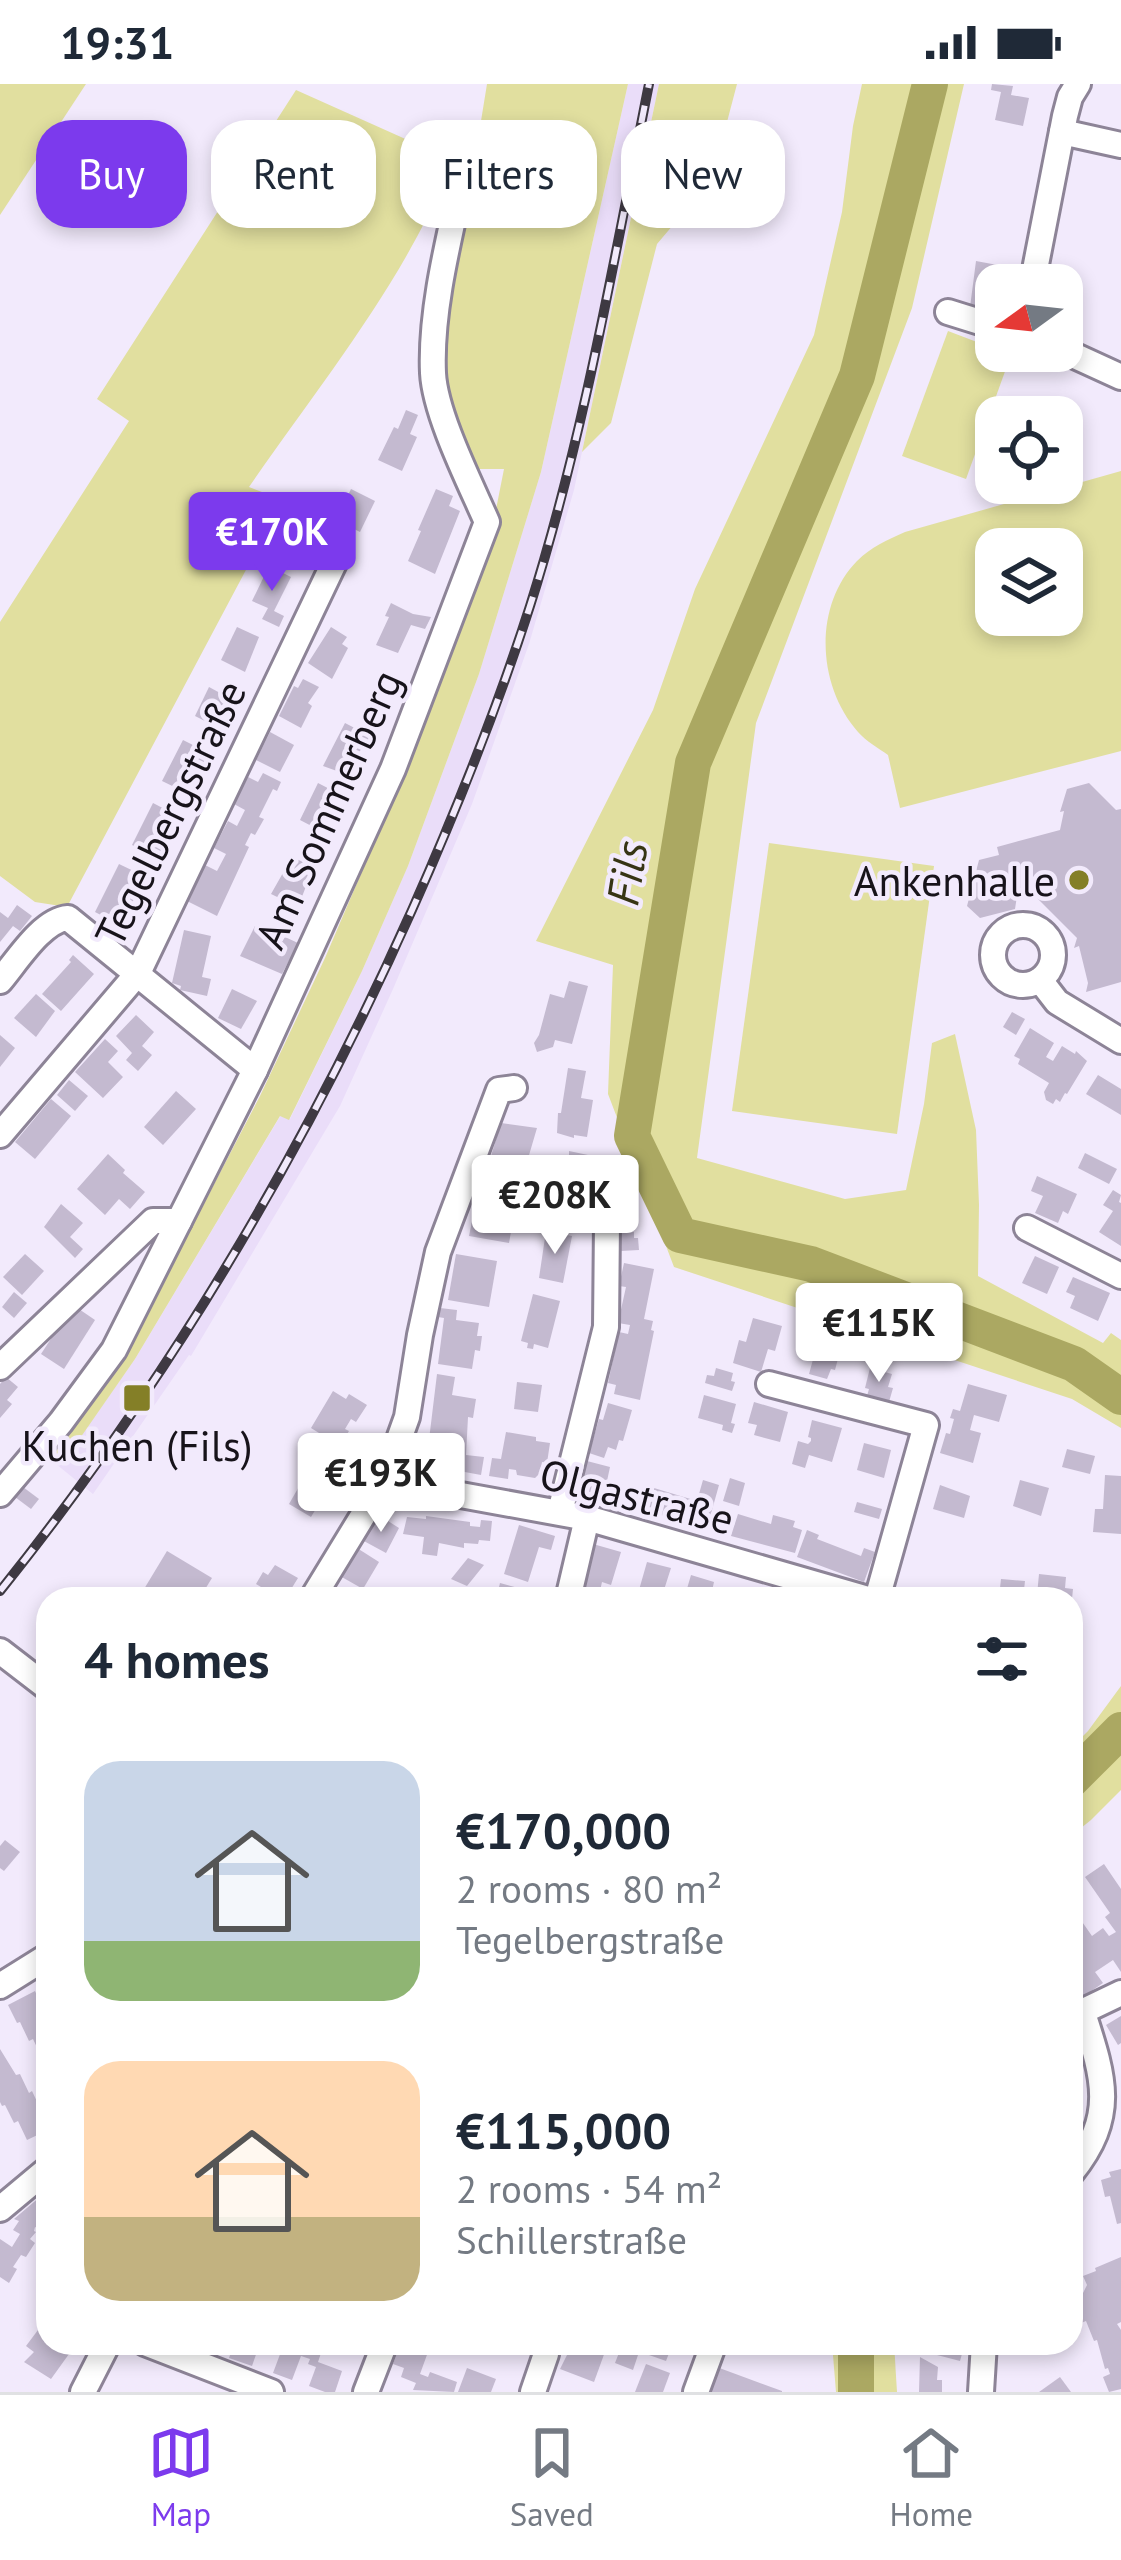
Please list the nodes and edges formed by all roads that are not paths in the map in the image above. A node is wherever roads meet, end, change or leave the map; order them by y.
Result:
1 (1078, 84) edge
2 (1062, 131) junction
3 (1121, 145) edge
4 (452, 228) edge
5 (1036, 264) edge
6 (948, 312) dead end
7 (975, 321) edge
8 (1083, 360) edge
9 (1121, 377) edge
10 (335, 561) dead end
11 (137, 973) junction
12 (1040, 980) dead end
13 (0, 981) edge
14 (1121, 1041) edge
15 (255, 1070) junction
16 (514, 1088) dead end
17 (0, 1135) edge
18 (179, 1221) junction
19 (608, 1222) dead end
20 (1027, 1228) dead end
21 (1121, 1276) edge
22 (0, 1367) edge
23 (770, 1384) dead end
24 (384, 1481) junction
25 (0, 1494) edge
26 (560, 1512) junction
27 (587, 1518) junction
28 (319, 1587) edge
29 (571, 1587) edge
30 (831, 1587) edge
31 (877, 1587) edge
32 (0, 1651) edge
33 (36, 1679) edge
34 (36, 1964) edge
35 (0, 1986) edge
36 (1121, 1993) edge
37 (1083, 2012) edge
38 (1083, 2032) edge
39 (1083, 2157) edge
40 (36, 2179) edge
41 (0, 2209) edge
42 (102, 2355) edge
43 (176, 2355) edge
44 (380, 2355) edge
45 (546, 2355) edge
46 (710, 2355) edge
47 (984, 2355) edge
48 (83, 2392) edge
49 (271, 2392) edge
50 (366, 2392) edge
51 (533, 2392) edge
52 (696, 2392) edge
53 (982, 2392) edge

1 - 2 street
2 - 3 street
2 - 5 street
4 - 15 street, Am Sommerberg
6 - 7 street
8 - 9 street
10 - 11 street, Tegelbergstraße
11 - 13 street
11 - 15 street
11 - 17 street, Tegelbergstraße
12 - 14 street
15 - 18 street, Am Sommerberg
16 - 24 street
18 - 22 street
18 - 25 street, Am Sommerberg
19 - 26 street
20 - 21 street
23 - 31 street
24 - 26 street, Olgastraße
24 - 28 street
26 - 27 street, Olgastraße
27 - 29 street
27 - 30 street, Olgastraße
32 - 33 street
34 - 35 street
36 - 37 street
38 - 39 street
40 - 41 street
42 - 48 street
43 - 49 street
44 - 50 street
45 - 51 street
46 - 52 street
47 - 53 street

